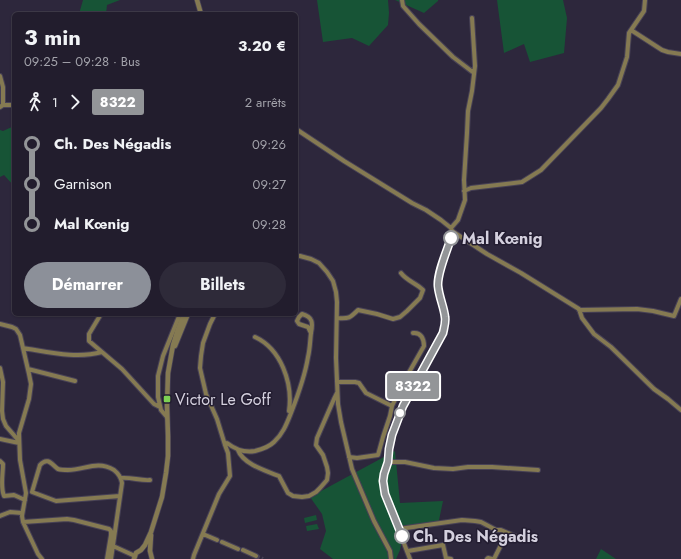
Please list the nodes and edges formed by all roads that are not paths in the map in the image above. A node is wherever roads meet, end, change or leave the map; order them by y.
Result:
1 (197, 0) edge
2 (402, 0) edge
3 (645, 0) edge
4 (200, 12) edge
5 (472, 18) dead end
6 (632, 30) junction
7 (681, 54) edge
8 (474, 73) junction
9 (0, 76) edge
10 (12, 105) edge
11 (1, 106) edge
12 (298, 130) edge
13 (464, 191) junction
14 (452, 230) junction
15 (298, 256) edge
16 (401, 273) dead end
17 (681, 299) edge
18 (579, 310) junction
19 (100, 316) edge
20 (179, 316) edge
21 (183, 316) edge
22 (187, 316) edge
23 (214, 316) edge
24 (337, 318) junction
25 (0, 324) edge
26 (311, 333) junction
27 (413, 333) dead end
28 (255, 337) dead end
29 (23, 348) junction
30 (102, 352) junction
31 (171, 357) junction
32 (0, 368) edge
33 (28, 369) junction
34 (75, 381) dead end
35 (337, 382) junction
36 (337, 393) junction
37 (1, 396) edge
38 (392, 406) junction
39 (160, 407) junction
40 (681, 410) edge
41 (167, 417) junction
42 (289, 417) junction
43 (0, 440) edge
44 (19, 442) junction
45 (225, 445) junction
46 (238, 450) junction
47 (349, 457) junction
48 (0, 461) edge
49 (388, 462) junction
50 (538, 470) dead end
51 (121, 478) junction
52 (150, 480) dead end
53 (120, 496) junction
54 (2, 498) edge
55 (25, 500) junction
56 (22, 513) junction
57 (0, 516) edge
58 (23, 522) junction
59 (399, 529) junction
60 (151, 532) junction
61 (507, 533) junction
62 (203, 534) junction
63 (217, 540) dead end
64 (524, 540) dead end
65 (222, 542) dead end
66 (113, 546) junction
67 (141, 550) junction
68 (408, 551) junction
69 (152, 556) edge
70 (256, 556) dead end
71 (135, 557) edge
72 (193, 558) edge
73 (42, 559) edge
74 (107, 559) edge
75 (111, 559) edge
76 (391, 559) edge
77 (410, 559) edge
78 (451, 559) edge
79 (487, 559) edge
80 (493, 559) edge

1 - 4 street
2 - 8 street
3 - 6 street
5 - 8 street
6 - 7 street
6 - 13 street
8 - 13 street
9 - 11 street
10 - 11 street
12 - 14 street
13 - 14 street
14 - 18 street
14 - 49 street
15 - 24 street
16 - 24 street
17 - 18 street
18 - 40 street
19 - 30 street
20 - 39 street
21 - 31 street
22 - 31 street
23 - 45 street
24 - 35 street
25 - 29 street
26 - 26 street
26 - 42 street
27 - 38 street
28 - 42 street
29 - 30 street
29 - 33 street
30 - 39 street
31 - 41 street
32 - 37 street
33 - 34 street
33 - 44 street
35 - 36 street
35 - 38 street
36 - 46 street
36 - 47 street
37 - 44 street
38 - 47 street
39 - 41 street
41 - 60 street
42 - 46 street
43 - 44 street
44 - 55 street
45 - 46 street
45 - 62 street
47 - 76 street
48 - 54 street
49 - 50 street
49 - 59 street
51 - 52 street
51 - 53 street
51 - 53 street
53 - 66 street
54 - 55 street
55 - 56 street
56 - 57 street
56 - 58 street
58 - 73 street
58 - 74 street
59 - 61 street
59 - 68 street
60 - 67 street
60 - 69 street
61 - 64 street
61 - 80 street
62 - 63 street
62 - 72 street
65 - 70 street
66 - 71 street
66 - 75 street
67 - 69 street
67 - 71 street
68 - 77 street
68 - 78 street
79 - 80 street

